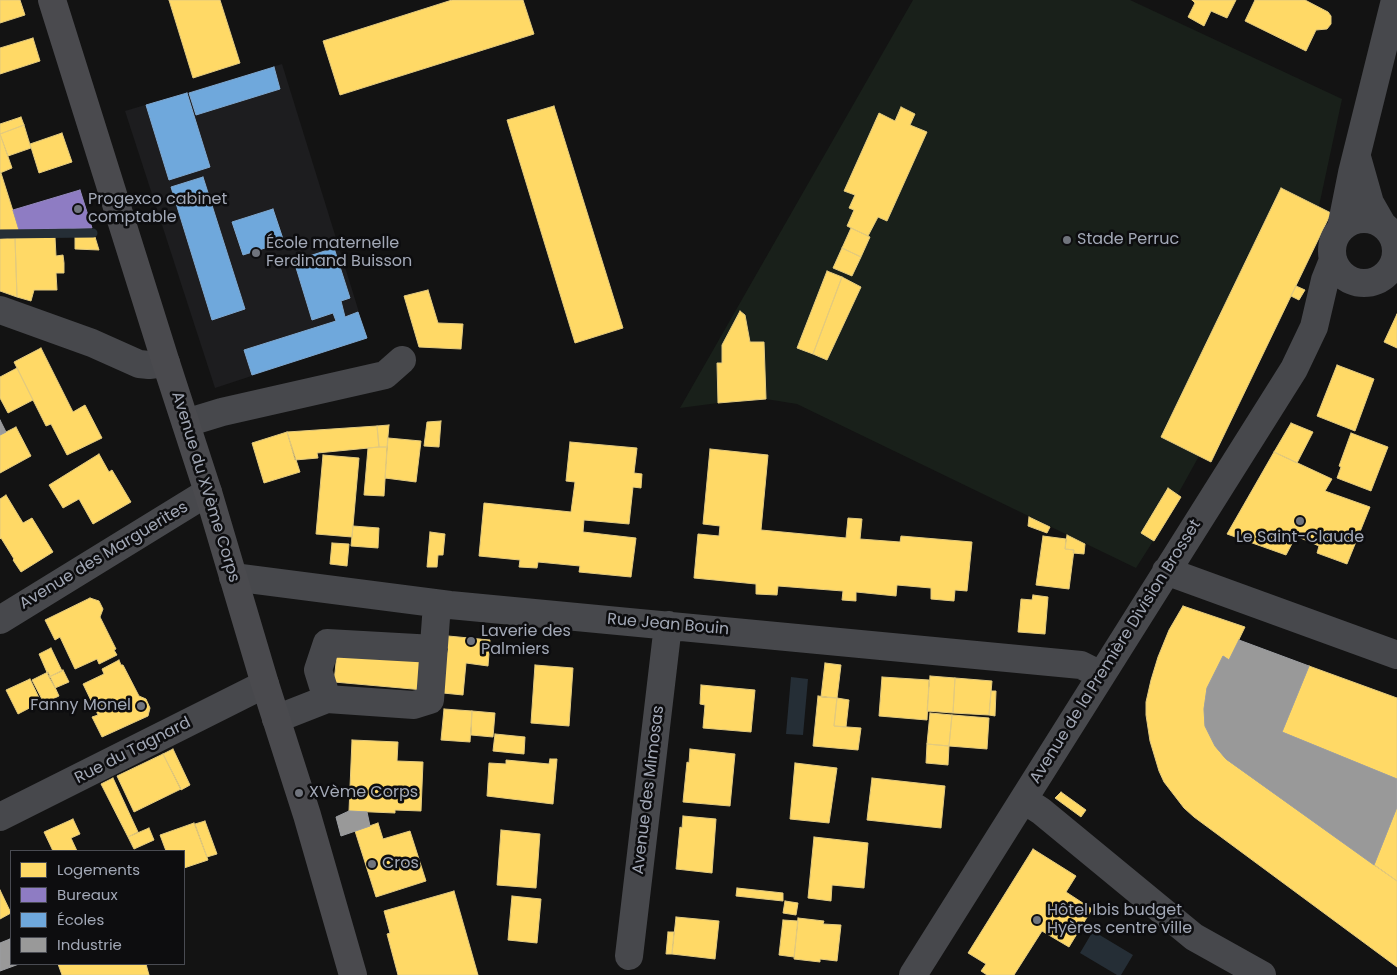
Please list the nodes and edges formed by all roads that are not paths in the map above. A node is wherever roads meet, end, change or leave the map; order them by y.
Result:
1 (52, 0) edge
2 (1395, 0) edge
3 (1357, 155) junction
4 (1341, 228) junction
5 (1391, 233) edge
6 (1333, 260) junction
7 (1381, 279) edge
8 (0, 310) edge
9 (1314, 327) junction
10 (402, 360) dead end
11 (166, 363) junction
12 (186, 423) junction
13 (208, 492) junction
14 (1166, 571) junction
15 (233, 577) junction
16 (437, 604) junction
17 (0, 620) edge
18 (668, 625) junction
19 (434, 649) junction
20 (1397, 655) edge
21 (1101, 675) junction
22 (265, 684) junction
23 (327, 699) junction
24 (276, 719) junction
25 (1024, 800) junction
26 (0, 817) edge
27 (629, 956) dead end
28 (919, 971) edge
29 (353, 975) edge
30 (1262, 975) edge

1 - 11 main road, Avenue du XVème Corps
2 - 3 street
3 - 4 street
3 - 5 street
4 - 5 street
4 - 6 street
5 - 7 street
6 - 7 street
6 - 9 street, Avenue de la Première Division Brosset
7 - 9 street, Avenue de la Première Division Brosset
8 - 11 street
9 - 14 street, Avenue de la Première Division Brosset
10 - 12 street
11 - 12 main road, Avenue du XVème Corps
12 - 13 main road, Avenue du XVème Corps
13 - 15 main road, Avenue du XVème Corps
13 - 17 street, Avenue des Marguerites
14 - 20 street
14 - 21 street, Avenue de la Première Division Brosset
15 - 16 street, Rue Jean Bouin
15 - 22 main road, Avenue du XVème Corps
16 - 18 street, Rue Jean Bouin
16 - 19 street
18 - 21 street, Rue Jean Bouin
18 - 27 street, Avenue des Mimosas
19 - 23 street
19 - 23 street
21 - 25 street, Avenue de la Première Division Brosset
22 - 24 main road, Avenue du XVème Corps
22 - 26 street, Rue du Tagnard
23 - 24 street
24 - 29 main road, Avenue du XVème Corps
25 - 28 street, Avenue de la Première Division Brosset
25 - 30 street

